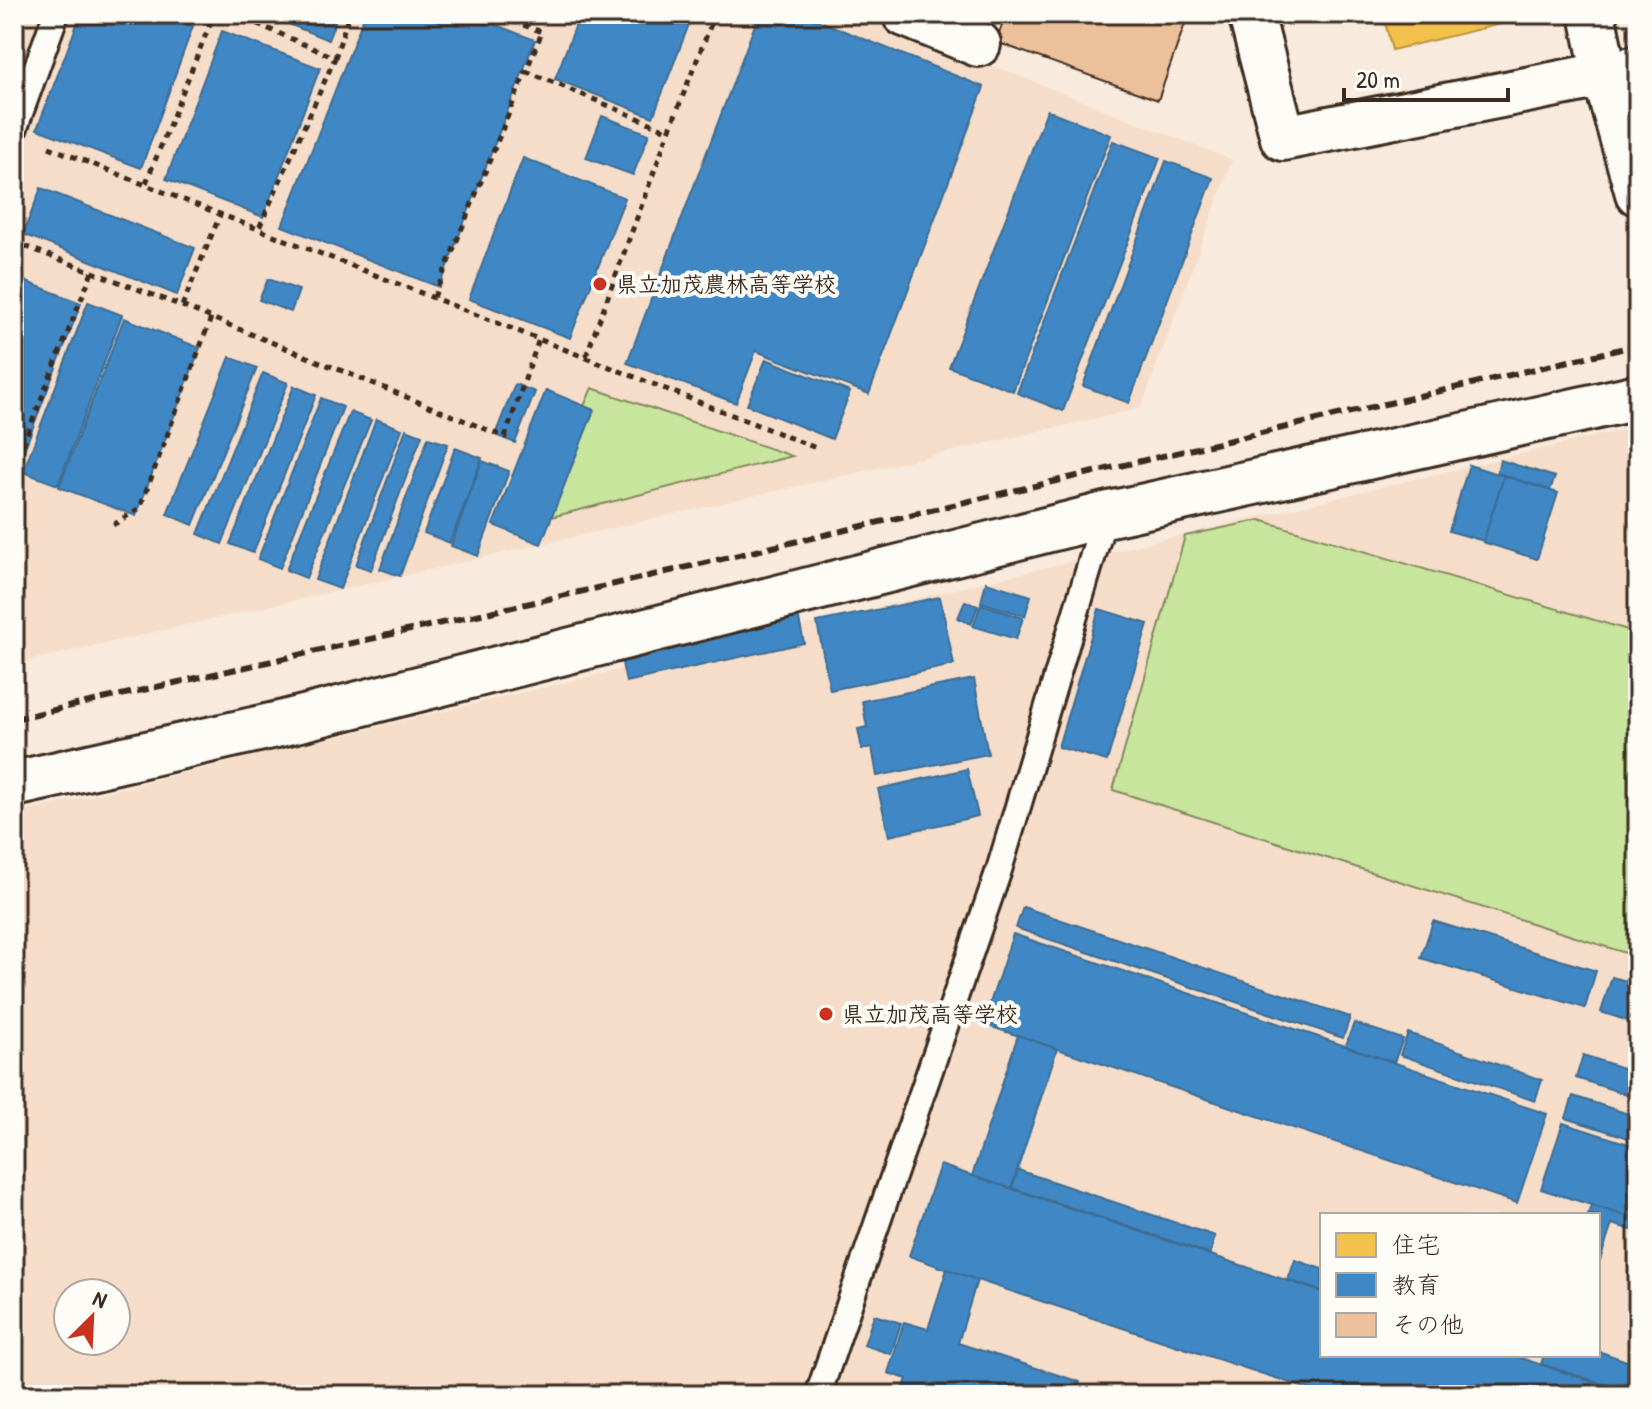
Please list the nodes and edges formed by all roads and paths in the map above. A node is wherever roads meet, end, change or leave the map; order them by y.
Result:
1 (56, 14) edge
2 (214, 14) edge
3 (235, 14) edge
4 (349, 14) edge
5 (494, 14) edge
6 (715, 14) edge
7 (905, 14) edge
8 (1251, 14) edge
9 (1592, 14) edge
10 (978, 44) dead end
11 (335, 58) junction
12 (526, 71) junction
13 (1622, 72) edge
14 (14, 130) edge
15 (669, 131) junction
16 (43, 145) dead end
17 (146, 183) junction
18 (1638, 193) edge
19 (221, 213) junction
20 (259, 228) junction
21 (14, 242) edge
22 (92, 272) junction
23 (434, 297) junction
24 (182, 306) junction
25 (211, 318) junction
26 (539, 339) junction
27 (586, 356) junction
28 (1638, 397) edge
29 (816, 448) dead end
30 (14, 467) edge
31 (1105, 515) junction
32 (113, 525) dead end
33 (14, 784) edge
34 (818, 1395) edge

1 - 14 lane
2 - 17 path
3 - 11 path
4 - 11 path
5 - 12 path
6 - 15 path
7 - 10 street
8 - 13 street
9 - 13 street
11 - 20 path
12 - 15 path
12 - 23 path
13 - 18 street
15 - 27 path
16 - 17 path
17 - 19 path
19 - 20 path
19 - 24 path
20 - 23 path
21 - 22 path
22 - 24 path
22 - 30 path
23 - 26 path
24 - 25 path
25 - 26 path
25 - 32 path
26 - 27 path
27 - 29 path
28 - 31 street
31 - 33 street
31 - 34 lane

